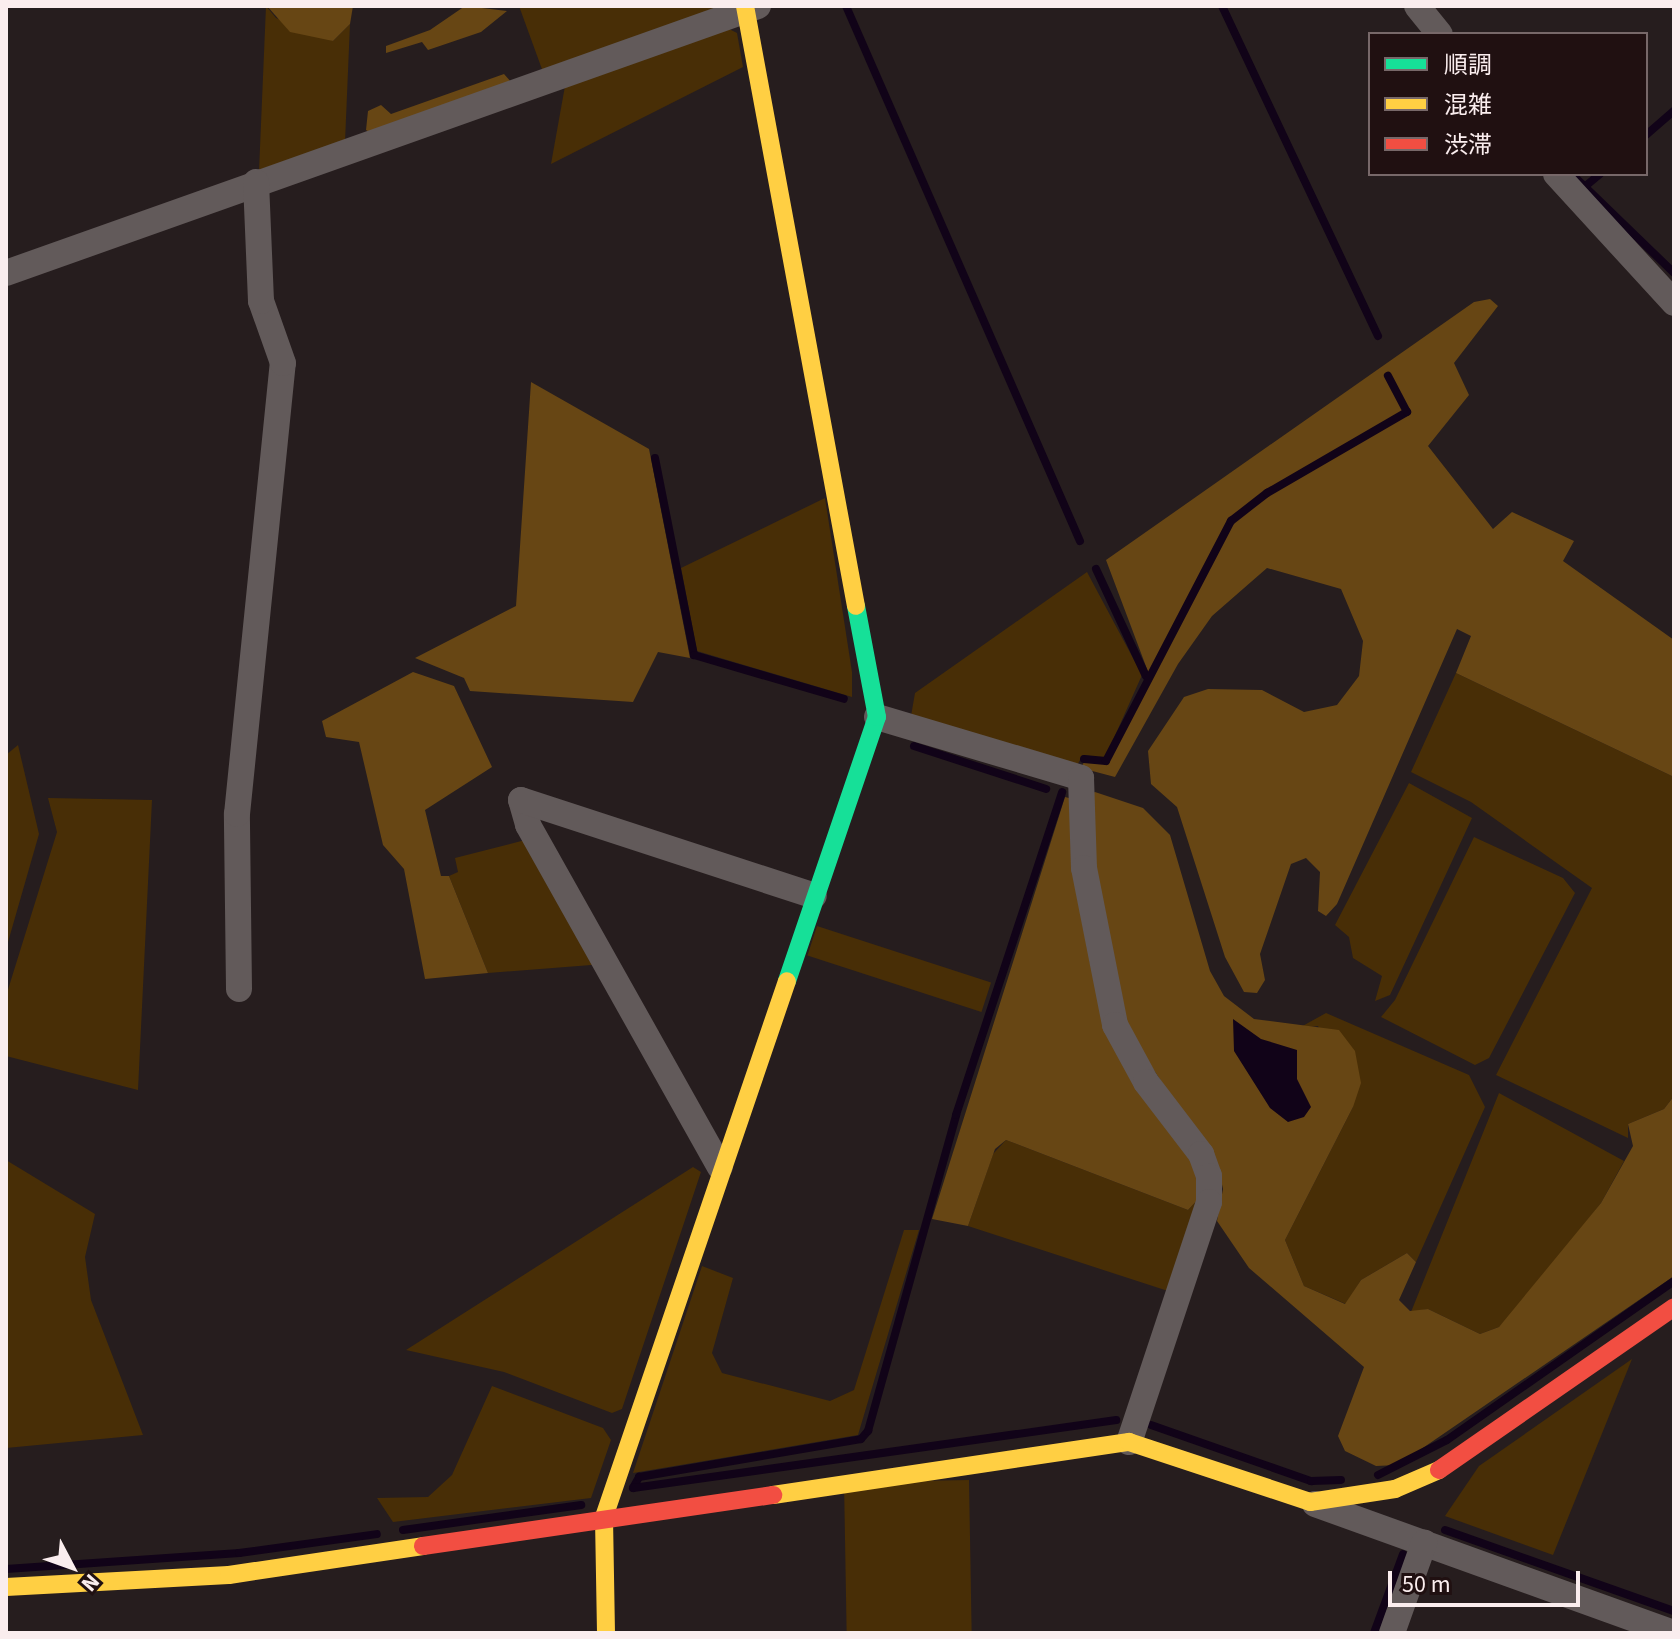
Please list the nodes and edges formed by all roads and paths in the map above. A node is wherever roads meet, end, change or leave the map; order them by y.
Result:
1 (1417, 6) edge
2 (749, 8) edge
3 (1438, 32) edge
4 (1558, 176) edge
5 (256, 182) junction
6 (6, 273) edge
7 (1674, 303) edge
8 (877, 717) junction
9 (814, 896) junction
10 (239, 989) dead end
11 (720, 1167) junction
12 (1674, 1307) edge
13 (1129, 1442) junction
14 (1310, 1502) junction
15 (604, 1517) junction
16 (1424, 1543) junction
17 (6, 1587) edge
18 (606, 1633) edge
19 (1392, 1633) edge
20 (1673, 1633) edge

1 - 3 street
2 - 5 street
2 - 8 street
4 - 7 street
5 - 6 street
5 - 10 street
8 - 9 street
8 - 13 street
9 - 11 street
9 - 11 street
11 - 15 street
12 - 14 street
13 - 14 street
13 - 15 street
14 - 16 street
15 - 17 street
15 - 18 street
16 - 19 street
16 - 20 street

